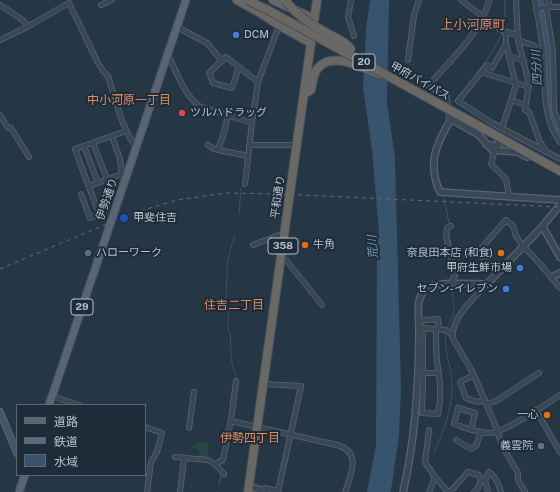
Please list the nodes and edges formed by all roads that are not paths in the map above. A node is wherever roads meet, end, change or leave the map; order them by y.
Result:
1 (112, 0) edge
2 (186, 0) edge
3 (237, 0) edge
4 (247, 0) edge
5 (259, 0) edge
6 (316, 0) edge
7 (351, 0) edge
8 (419, 0) edge
9 (461, 0) edge
10 (490, 0) edge
11 (516, 0) edge
12 (535, 0) edge
13 (548, 0) edge
14 (279, 1) edge
15 (65, 2) edge
16 (0, 5) edge
17 (101, 5) dead end
18 (547, 7) junction
19 (560, 7) edge
20 (537, 9) junction
21 (482, 18) junction
22 (314, 19) junction
23 (29, 26) junction
24 (279, 26) junction
25 (177, 28) junction
26 (504, 31) junction
27 (354, 36) dead end
28 (518, 38) junction
29 (0, 40) edge
30 (311, 43) junction
31 (506, 44) junction
32 (535, 46) dead end
33 (351, 49) junction
34 (168, 54) junction
35 (509, 56) junction
36 (222, 60) junction
37 (408, 60) dead end
38 (524, 62) junction
39 (239, 67) junction
40 (481, 72) junction
41 (528, 76) junction
42 (258, 82) junction
43 (544, 82) junction
44 (516, 83) junction
45 (408, 87) junction
46 (529, 87) junction
47 (304, 94) junction
48 (511, 100) junction
49 (526, 105) junction
50 (0, 115) edge
51 (228, 116) junction
52 (451, 119) junction
53 (252, 123) junction
54 (503, 124) dead end
55 (483, 126) junction
56 (560, 127) edge
57 (126, 130) junction
58 (112, 136) junction
59 (498, 137) junction
60 (560, 142) edge
61 (93, 143) junction
62 (296, 144) junction
63 (486, 144) junction
64 (208, 145) dead end
65 (249, 145) junction
66 (84, 146) junction
67 (136, 146) junction
68 (218, 149) junction
69 (494, 153) dead end
70 (548, 153) junction
71 (248, 156) junction
72 (29, 157) dead end
73 (560, 159) edge
74 (548, 164) junction
75 (560, 165) edge
76 (560, 171) edge
77 (123, 177) junction
78 (107, 179) junction
79 (98, 183) junction
80 (245, 184) dead end
81 (89, 186) junction
82 (91, 192) junction
83 (509, 196) junction
84 (560, 200) edge
85 (560, 206) edge
86 (451, 226) dead end
87 (543, 227) junction
88 (284, 238) junction
89 (253, 245) dead end
90 (524, 247) junction
91 (559, 253) edge
92 (281, 258) junction
93 (499, 272) junction
94 (560, 273) edge
95 (552, 278) junction
96 (452, 284) junction
97 (487, 284) junction
98 (560, 288) edge
99 (322, 305) dead end
100 (418, 321) junction
101 (437, 329) junction
102 (449, 332) junction
103 (423, 373) junction
104 (440, 373) junction
105 (538, 373) dead end
106 (474, 375) junction
107 (236, 380) dead end
108 (263, 384) junction
109 (194, 392) dead end
110 (560, 395) edge
111 (52, 396) junction
112 (486, 402) junction
113 (49, 404) edge
114 (76, 404) edge
115 (536, 410) junction
116 (0, 412) edge
117 (231, 421) junction
118 (146, 427) edge
119 (257, 427) junction
120 (189, 428) dead end
121 (429, 430) dead end
122 (471, 430) junction
123 (481, 432) junction
124 (497, 432) junction
125 (290, 435) junction
126 (456, 440) dead end
127 (16, 451) edge
128 (560, 451) edge
129 (175, 457) dead end
130 (184, 459) junction
131 (215, 464) junction
132 (224, 474) dead end
133 (25, 476) edge
134 (435, 479) junction
135 (483, 480) junction
136 (248, 489) edge
137 (263, 491) edge
138 (278, 491) edge
139 (20, 492) edge
140 (147, 492) edge
141 (180, 492) edge
142 (345, 492) edge
143 (403, 492) edge
144 (429, 492) edge
145 (449, 492) edge
146 (474, 492) edge
147 (488, 492) edge
148 (501, 492) edge
149 (525, 492) edge

1 - 17 street
2 - 25 main road, 伊勢通り / 29
3 - 24 highway
4 - 45 highway, 甲府バイパス / 20, bridge
5 - 33 highway, 甲府バイパス / 20, bridge
6 - 22 highway, 平和通り / 358
7 - 27 street
8 - 37 street
9 - 21 street
10 - 21 street
11 - 28 street
12 - 20 street
13 - 18 street
14 - 22 highway
14 - 33 highway, bridge
15 - 23 street
15 - 57 street
16 - 23 street
18 - 19 street
18 - 20 street
18 - 56 street
20 - 43 street
21 - 26 street
21 - 52 street
22 - 30 highway, 平和通り / 358
23 - 29 street
24 - 30 highway
24 - 42 street
25 - 34 main road, 伊勢通り / 29
25 - 36 street
26 - 28 street
26 - 31 street
28 - 32 street
28 - 38 street
30 - 47 highway, 平和通り / 358
31 - 35 street
31 - 40 street
33 - 55 highway, 甲府バイパス / 20
34 - 51 street
34 - 67 main road, 伊勢通り / 29
35 - 38 street
35 - 44 street
36 - 39 street
36 - 39 street
38 - 41 street
39 - 42 street
40 - 44 street
40 - 70 street
41 - 43 street
41 - 46 street
42 - 53 street
43 - 60 street
44 - 46 street
44 - 48 street
45 - 47 highway, bridge
45 - 55 highway, 甲府バイパス / 20, bridge
46 - 49 street
47 - 62 highway, 平和通り / 358
48 - 49 street
48 - 54 street
49 - 70 street
50 - 72 street
51 - 53 street
51 - 68 street
52 - 63 street
52 - 83 street
53 - 65 street
55 - 59 highway, 甲府バイパス / 20
55 - 75 highway, 甲府バイパス / 20
57 - 58 street
57 - 67 street
58 - 61 street
58 - 77 street
59 - 63 street
59 - 74 highway, 甲府バイパス / 20
61 - 66 street
61 - 78 street
62 - 65 street
62 - 88 highway, 平和通り / 358
63 - 74 street
64 - 68 street
65 - 71 street
66 - 79 street
66 - 81 street
67 - 77 main road, 伊勢通り / 29
68 - 71 street
69 - 83 street
70 - 73 street
71 - 80 street
74 - 76 highway, 甲府バイパス / 20
77 - 78 street
77 - 111 main road, 伊勢通り / 29
78 - 79 street
79 - 81 street
81 - 82 street
82 - 82 street
83 - 84 street
85 - 87 street
86 - 96 street
87 - 90 street
87 - 91 street
88 - 89 street
88 - 92 highway, 平和通り / 358
90 - 93 street
90 - 93 street
90 - 95 street
92 - 99 street
92 - 108 highway, 平和通り / 358
93 - 97 street
94 - 95 street
95 - 98 street
96 - 97 street
96 - 100 street
97 - 102 street
100 - 101 street
100 - 143 street
101 - 102 street
101 - 103 street
101 - 104 street
102 - 106 street
103 - 104 street
103 - 104 street
105 - 112 street
106 - 112 street
106 - 112 street
107 - 117 street
108 - 119 highway, 平和通り / 358
108 - 125 street
109 - 120 street
110 - 115 street
111 - 113 main road, 伊勢通り / 29
111 - 114 street
112 - 124 street
115 - 124 street
115 - 128 street
116 - 127 main road
117 - 119 street
117 - 131 street
118 - 140 street
119 - 125 street
119 - 136 highway, 平和通り / 358
121 - 134 street
122 - 122 street
122 - 123 street
123 - 124 street
123 - 126 street
124 - 149 street
125 - 138 street
125 - 142 street
129 - 130 street
130 - 131 street
130 - 141 street
131 - 132 street
133 - 139 main road
134 - 144 street
134 - 145 street
135 - 145 street
135 - 146 street
135 - 147 street
135 - 148 street
136 - 137 street
137 - 138 street

